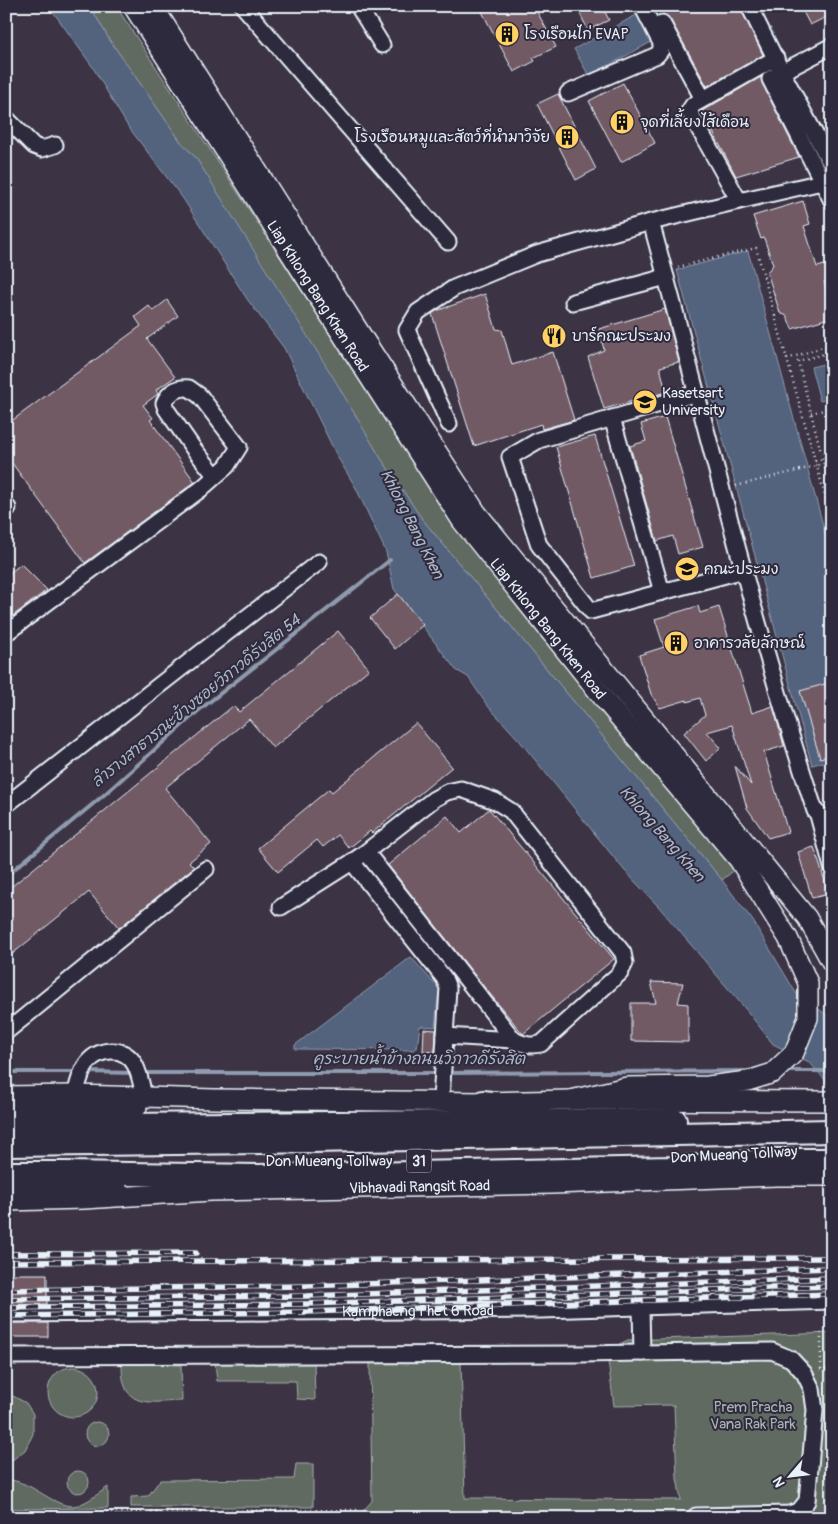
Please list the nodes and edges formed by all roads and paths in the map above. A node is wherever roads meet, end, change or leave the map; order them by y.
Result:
1 (133, 6) edge
2 (153, 6) edge
3 (243, 6) edge
4 (358, 6) edge
5 (642, 6) edge
6 (654, 6) edge
7 (749, 6) edge
8 (382, 45) dead end
9 (832, 46) edge
10 (779, 65) junction
11 (568, 93) dead end
12 (702, 99) junction
13 (6, 118) edge
14 (55, 145) dead end
15 (832, 166) edge
16 (827, 179) edge
17 (738, 201) junction
18 (832, 201) edge
19 (651, 222) junction
20 (448, 242) dead end
21 (665, 274) junction
22 (574, 302) dead end
23 (832, 344) edge
24 (832, 352) edge
25 (787, 359) junction
26 (696, 393) junction
27 (832, 408) edge
28 (811, 413) junction
29 (612, 418) junction
30 (449, 424) dead end
31 (832, 457) edge
32 (822, 459) junction
33 (815, 461) junction
34 (832, 462) edge
35 (823, 464) junction
36 (815, 466) junction
37 (215, 475) junction
38 (741, 484) dead end
39 (832, 496) edge
40 (832, 521) edge
41 (320, 562) dead end
42 (744, 570) junction
43 (662, 592) junction
44 (6, 633) edge
45 (6, 805) edge
46 (825, 816) edge
47 (366, 852) junction
48 (352, 862) junction
49 (832, 867) edge
50 (206, 869) dead end
51 (281, 907) dead end
52 (832, 962) edge
53 (6, 1032) edge
54 (445, 1036) junction
55 (514, 1040) junction
56 (6, 1068) edge
57 (79, 1088) junction
58 (442, 1092) junction
59 (6, 1096) edge
60 (144, 1097) junction
61 (214, 1099) junction
62 (571, 1100) junction
63 (483, 1102) junction
64 (830, 1107) edge
65 (6, 1113) edge
66 (641, 1120) junction
67 (6, 1126) edge
68 (832, 1131) edge
69 (6, 1145) edge
70 (832, 1151) edge
71 (832, 1160) edge
72 (6, 1165) edge
73 (674, 1168) junction
74 (6, 1173) edge
75 (832, 1176) edge
76 (552, 1184) junction
77 (6, 1187) edge
78 (211, 1191) junction
79 (6, 1201) edge
80 (7, 1237) edge
81 (8, 1274) dead end
82 (832, 1301) edge
83 (641, 1307) junction
84 (6, 1314) edge
85 (821, 1330) dead end
86 (642, 1353) junction
87 (6, 1356) edge
88 (821, 1369) dead end
89 (119, 1508) dead end
90 (359, 1510) dead end
91 (6, 1512) edge
92 (119, 1512) junction
93 (696, 1516) dead end

1 - 62 main road, Liap Khlong Bang Khen Road
2 - 52 main road, Liap Khlong Bang Khen Road
3 - 20 street
4 - 8 street
5 - 11 street
6 - 12 street
7 - 10 street
9 - 10 street
10 - 12 street
10 - 15 street
10 - 16 street
12 - 17 street
13 - 14 street
16 - 17 street
16 - 18 street
17 - 19 street
19 - 21 street
19 - 30 street
21 - 22 street
21 - 25 path
21 - 26 street
23 - 25 path
24 - 28 path
25 - 33 path
26 - 29 street
26 - 42 street
27 - 28 path
28 - 32 path
29 - 43 street
29 - 43 street
31 - 32 path
32 - 33 path
32 - 35 path
33 - 36 path
34 - 35 path
35 - 36 path
35 - 39 path
36 - 38 path
36 - 40 path
37 - 37 street
37 - 44 street
41 - 45 street
42 - 43 street
42 - 46 street
46 - 49 street
47 - 48 street
47 - 55 street
47 - 55 street
48 - 51 street
48 - 54 street
50 - 53 street
54 - 55 street
54 - 58 street
56 - 80 path, bridge
57 - 59 main road
57 - 60 main road
57 - 60 street
57 - 61 main road
57 - 65 main road
58 - 61 main road
58 - 63 main road
60 - 61 main road
62 - 63 main road
62 - 64 main road
63 - 66 highway
64 - 66 highway
66 - 67 highway
68 - 69 highway, Don Mueang Tollway / 31
70 - 72 highway, Don Mueang Tollway / 31
71 - 73 highway, Vibhavadi Rangsit Road / 31
73 - 74 highway, Vibhavadi Rangsit Road / 31
73 - 76 highway
75 - 76 main road, Vibhavadi Rangsit Road / 31
76 - 78 main road, Vibhavadi Rangsit Road / 31
77 - 78 main road
78 - 79 main road, Vibhavadi Rangsit Road / 31
80 - 81 path, bridge
82 - 83 street, Kamphaeng Phet 6 Road
83 - 84 street, Kamphaeng Phet 6 Road
83 - 86 street
85 - 88 path
86 - 87 street
86 - 93 street
89 - 92 path
90 - 92 path
91 - 92 path

